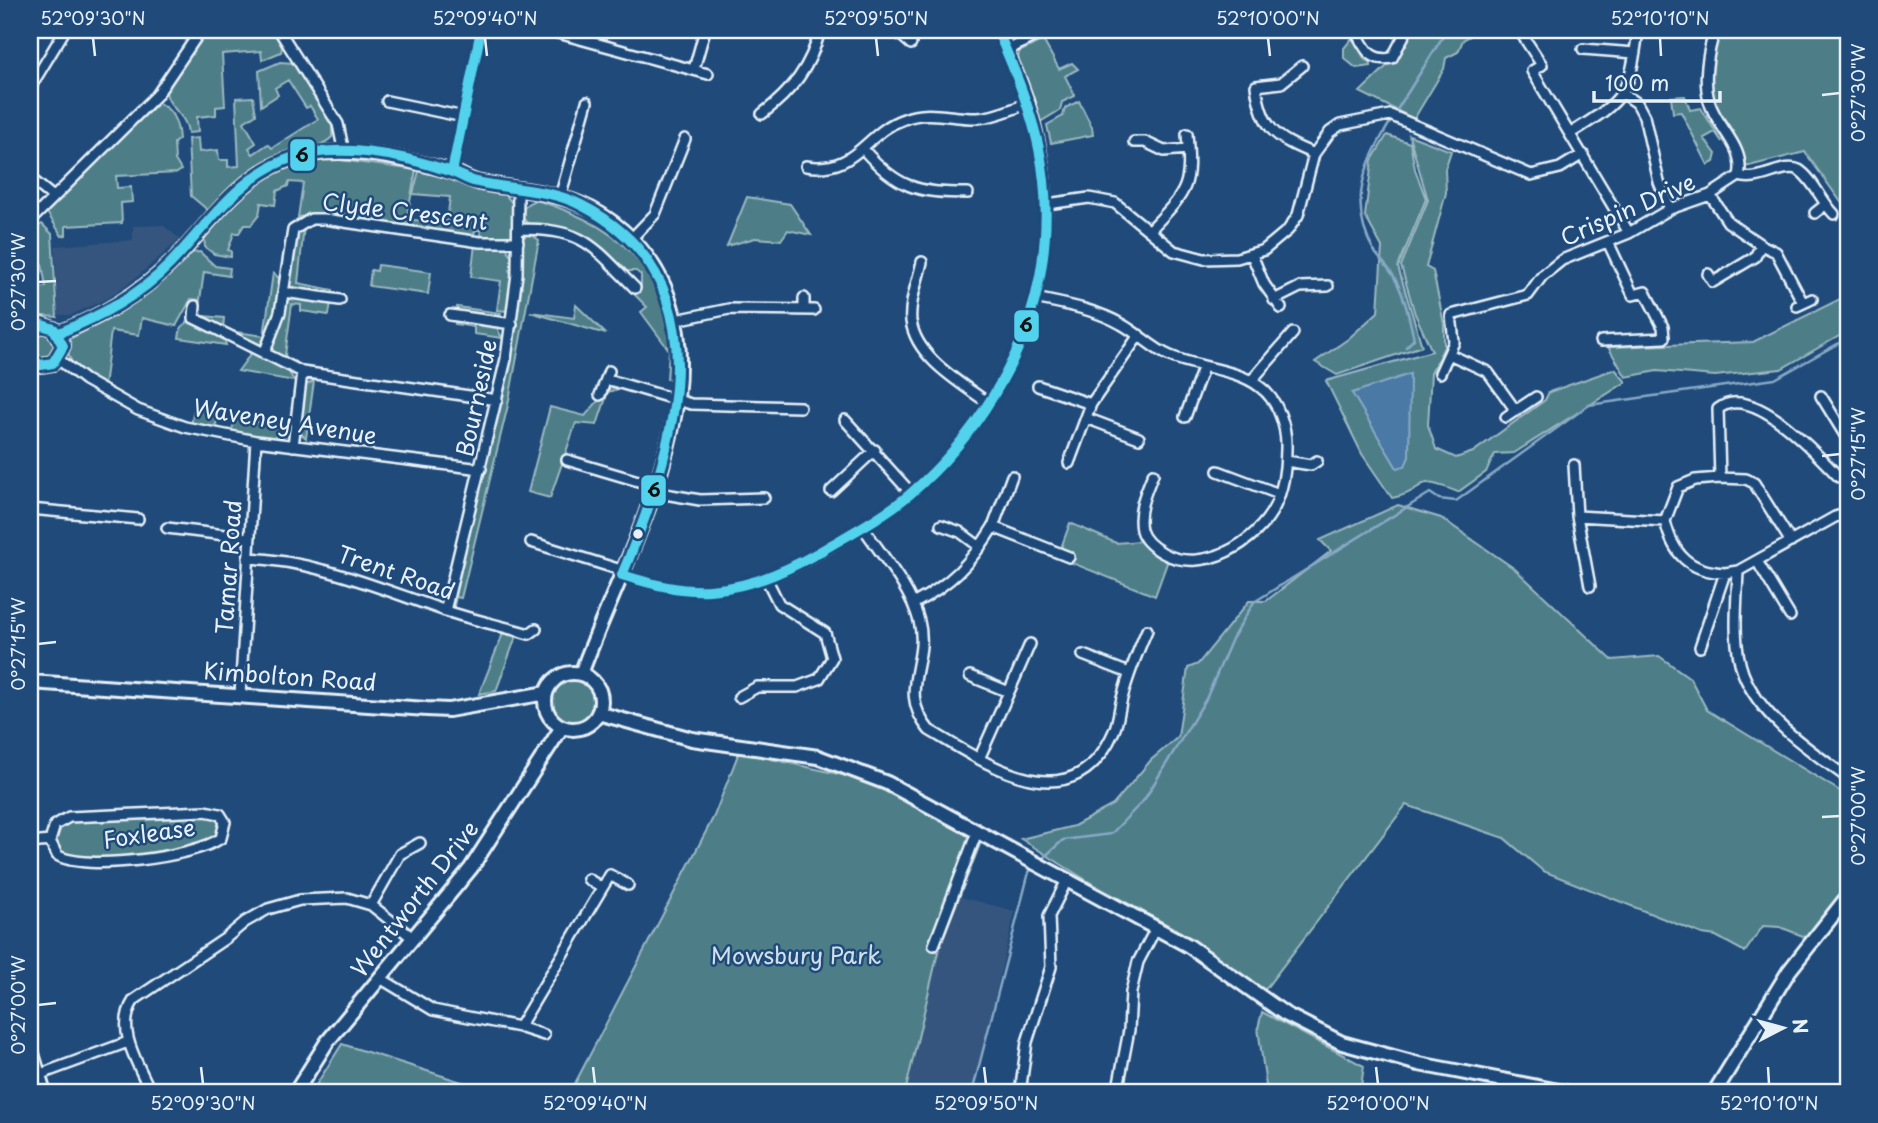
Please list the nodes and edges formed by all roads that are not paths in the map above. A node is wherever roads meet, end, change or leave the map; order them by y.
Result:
1 (65, 30) edge
2 (201, 30) edge
3 (279, 30) edge
4 (481, 30) edge
5 (548, 30) edge
6 (705, 30) edge
7 (820, 30) edge
8 (895, 30) edge
9 (997, 30) edge
10 (1046, 30) edge
11 (1355, 30) edge
12 (1407, 30) edge
13 (1519, 30) edge
14 (1638, 30) edge
15 (1715, 30) edge
16 (911, 44) dead end
17 (1583, 49) dead end
18 (1008, 50) junction
19 (1635, 53) junction
20 (1302, 66) dead end
21 (694, 69) junction
22 (708, 74) dead end
23 (30, 88) edge
24 (1624, 94) junction
25 (387, 101) dead end
26 (587, 102) dead end
27 (1030, 103) junction
28 (762, 114) dead end
29 (464, 117) junction
30 (1571, 133) junction
31 (1187, 134) dead end
32 (685, 139) dead end
33 (1134, 142) dead end
34 (863, 149) junction
35 (1188, 149) junction
36 (344, 153) junction
37 (1314, 154) junction
38 (1583, 154) junction
39 (806, 166) dead end
40 (452, 172) junction
41 (1739, 176) junction
42 (30, 178) edge
43 (518, 189) junction
44 (968, 192) dead end
45 (1710, 195) junction
46 (53, 197) junction
47 (560, 197) junction
48 (1047, 204) junction
49 (1825, 205) junction
50 (1670, 209) junction
51 (1815, 212) dead end
52 (1834, 214) dead end
53 (30, 221) edge
54 (518, 229) junction
55 (1150, 230) junction
56 (1629, 233) junction
57 (631, 239) junction
58 (517, 242) junction
59 (1608, 242) junction
60 (1761, 245) junction
61 (1252, 255) junction
62 (922, 262) dead end
63 (1708, 274) dead end
64 (1328, 286) dead end
65 (635, 288) dead end
66 (284, 292) junction
67 (804, 298) dead end
68 (1035, 298) junction
69 (341, 300) dead end
70 (1804, 302) dead end
71 (195, 306) dead end
72 (450, 315) dead end
73 (676, 320) junction
74 (512, 324) junction
75 (30, 330) edge
76 (1293, 332) dead end
77 (59, 333) junction
78 (1139, 335) junction
79 (1601, 341) dead end
80 (264, 355) junction
81 (1451, 355) junction
82 (58, 359) junction
83 (30, 360) edge
84 (1203, 368) junction
85 (302, 372) junction
86 (1440, 373) dead end
87 (1252, 380) junction
88 (1038, 386) dead end
89 (600, 395) dead end
90 (1821, 396) dead end
91 (1536, 397) dead end
92 (497, 400) junction
93 (675, 401) junction
94 (988, 403) junction
95 (1091, 404) junction
96 (800, 407) dead end
97 (1516, 411) junction
98 (1185, 416) dead end
99 (1086, 418) junction
100 (1506, 418) dead end
101 (845, 420) dead end
102 (1139, 438) dead end
103 (1848, 440) edge
104 (256, 441) junction
105 (293, 446) junction
106 (875, 450) junction
107 (567, 460) dead end
108 (1286, 461) junction
109 (1069, 463) dead end
110 (1574, 465) dead end
111 (1312, 467) dead end
112 (481, 469) junction
113 (1218, 471) dead end
114 (1153, 474) dead end
115 (1012, 476) dead end
116 (1839, 477) dead end
117 (1720, 478) junction
118 (654, 489) junction
119 (831, 491) dead end
120 (912, 493) junction
121 (1279, 495) junction
122 (764, 498) dead end
123 (30, 509) edge
124 (1848, 513) edge
125 (1577, 516) junction
126 (138, 519) dead end
127 (1665, 521) junction
128 (941, 525) dead end
129 (863, 527) junction
130 (993, 527) junction
131 (167, 528) dead end
132 (250, 538) junction
133 (531, 542) dead end
134 (1791, 542) junction
135 (980, 547) junction
136 (1069, 557) dead end
137 (248, 558) junction
138 (1757, 561) junction
139 (1738, 571) junction
140 (623, 573) junction
141 (1725, 573) junction
142 (766, 580) junction
143 (1590, 586) dead end
144 (913, 604) junction
145 (445, 611) junction
146 (1790, 616) dead end
147 (1147, 630) dead end
148 (532, 636) dead end
149 (1030, 644) dead end
150 (1700, 647) dead end
151 (1083, 655) dead end
152 (1129, 673) junction
153 (581, 674) junction
154 (970, 676) dead end
155 (30, 682) edge
156 (1009, 692) junction
157 (546, 693) junction
158 (240, 695) junction
159 (739, 697) dead end
160 (598, 713) junction
161 (562, 727) junction
162 (979, 759) junction
163 (1848, 778) edge
164 (976, 832) junction
165 (50, 841) junction
166 (30, 843) edge
167 (420, 843) dead end
168 (588, 879) dead end
169 (1066, 882) junction
170 (628, 884) dead end
171 (602, 888) junction
172 (1848, 896) edge
173 (371, 905) junction
174 (1156, 928) junction
175 (414, 939) junction
176 (934, 945) dead end
177 (380, 978) junction
178 (519, 1027) junction
179 (544, 1035) dead end
180 (30, 1040) edge
181 (128, 1042) junction
182 (41, 1074) junction
183 (46, 1093) edge
184 (151, 1093) edge
185 (295, 1093) edge
186 (1020, 1093) edge
187 (1117, 1093) edge
188 (1569, 1093) edge
189 (1714, 1093) edge

1 - 23 street
2 - 46 street
3 - 36 street
4 - 29 street
5 - 21 street
6 - 21 street
7 - 28 street
8 - 16 street
9 - 18 street
10 - 18 street
11 - 12 street
13 - 30 street
14 - 19 street
15 - 41 street
17 - 19 street
18 - 27 street
19 - 24 street
20 - 37 street
21 - 22 street
24 - 30 street
24 - 50 street
25 - 29 street
26 - 47 street
27 - 34 street
27 - 48 street
29 - 40 street
30 - 38 street
31 - 35 street
32 - 57 street
33 - 35 street
34 - 39 street
34 - 44 street
35 - 55 street
36 - 40 main road
36 - 77 main road
37 - 38 street
37 - 61 street
38 - 56 street
40 - 43 main road
41 - 45 street, Crispin Drive
41 - 49 street
42 - 46 street
43 - 47 main road
43 - 54 street, Bourneside
45 - 50 street, Crispin Drive
45 - 60 street
46 - 53 street
47 - 57 main road
48 - 55 street
48 - 68 street
49 - 51 street
49 - 52 street
50 - 56 street, Crispin Drive
54 - 58 street, Bourneside
54 - 65 street
55 - 61 street
56 - 59 street, Crispin Drive
57 - 73 main road
58 - 66 street, Clyde Crescent
58 - 74 street, Bourneside
59 - 79 street
59 - 81 street, Crispin Drive
60 - 63 street
60 - 70 street
61 - 64 street
62 - 94 street
66 - 69 street
66 - 80 street, Clyde Crescent
67 - 73 street
68 - 78 street
68 - 94 street
71 - 80 street
72 - 74 street
73 - 93 main road
74 - 92 street, Bourneside
75 - 77 main road
76 - 87 street
77 - 82 main road
78 - 84 street
78 - 95 street
80 - 85 street
81 - 86 street
81 - 97 street
82 - 83 main road
82 - 104 street, Waveney Avenue
84 - 87 street
84 - 98 street
85 - 92 street
85 - 105 street
87 - 108 street
88 - 95 street
89 - 93 street
90 - 103 street
91 - 97 street
92 - 112 street, Bourneside
93 - 96 street
93 - 118 main road
94 - 120 street
95 - 99 street
97 - 100 street
99 - 102 street
99 - 109 street
101 - 106 street
104 - 105 street, Waveney Avenue
104 - 132 street, Tamar Road
105 - 112 street, Waveney Avenue
106 - 119 street
106 - 120 street
107 - 118 street
108 - 111 street
108 - 121 street
110 - 125 street
112 - 145 street, Bourneside
113 - 121 street
114 - 121 street
115 - 130 street
116 - 117 street
117 - 127 street
117 - 134 street
118 - 122 street
118 - 140 main road
120 - 129 street
123 - 126 street
124 - 134 street
125 - 127 street
125 - 143 street
127 - 141 street
128 - 135 street
129 - 142 street
129 - 144 street
130 - 135 street
130 - 136 street
131 - 132 street
132 - 137 street, Tamar Road
133 - 140 street
134 - 138 street
135 - 144 street
137 - 145 street, Trent Road
137 - 158 street, Tamar Road
138 - 139 street
138 - 146 street
139 - 141 street
139 - 163 street
140 - 142 street
140 - 153 main road
141 - 150 street
142 - 159 street
144 - 162 street
145 - 148 street, Trent Road
147 - 152 street
149 - 156 street
151 - 152 street
152 - 162 street
153 - 157 main road
153 - 160 main road
154 - 156 street
155 - 158 main road, Kimbolton Road
156 - 162 street
157 - 158 main road, Kimbolton Road
157 - 161 main road
160 - 161 main road
160 - 164 main road
161 - 175 main road, Wentworth Drive
164 - 169 main road
164 - 176 street
165 - 165 street, Foxlease
165 - 166 street
167 - 173 street
168 - 171 street
169 - 174 main road
169 - 186 street
170 - 171 street
171 - 178 street
172 - 189 main road
173 - 175 street
173 - 181 street
174 - 187 street
174 - 188 main road
175 - 177 main road, Wentworth Drive
177 - 178 street
177 - 185 main road, Wentworth Drive
178 - 179 street
180 - 182 street
181 - 182 street
181 - 184 street
182 - 183 street

